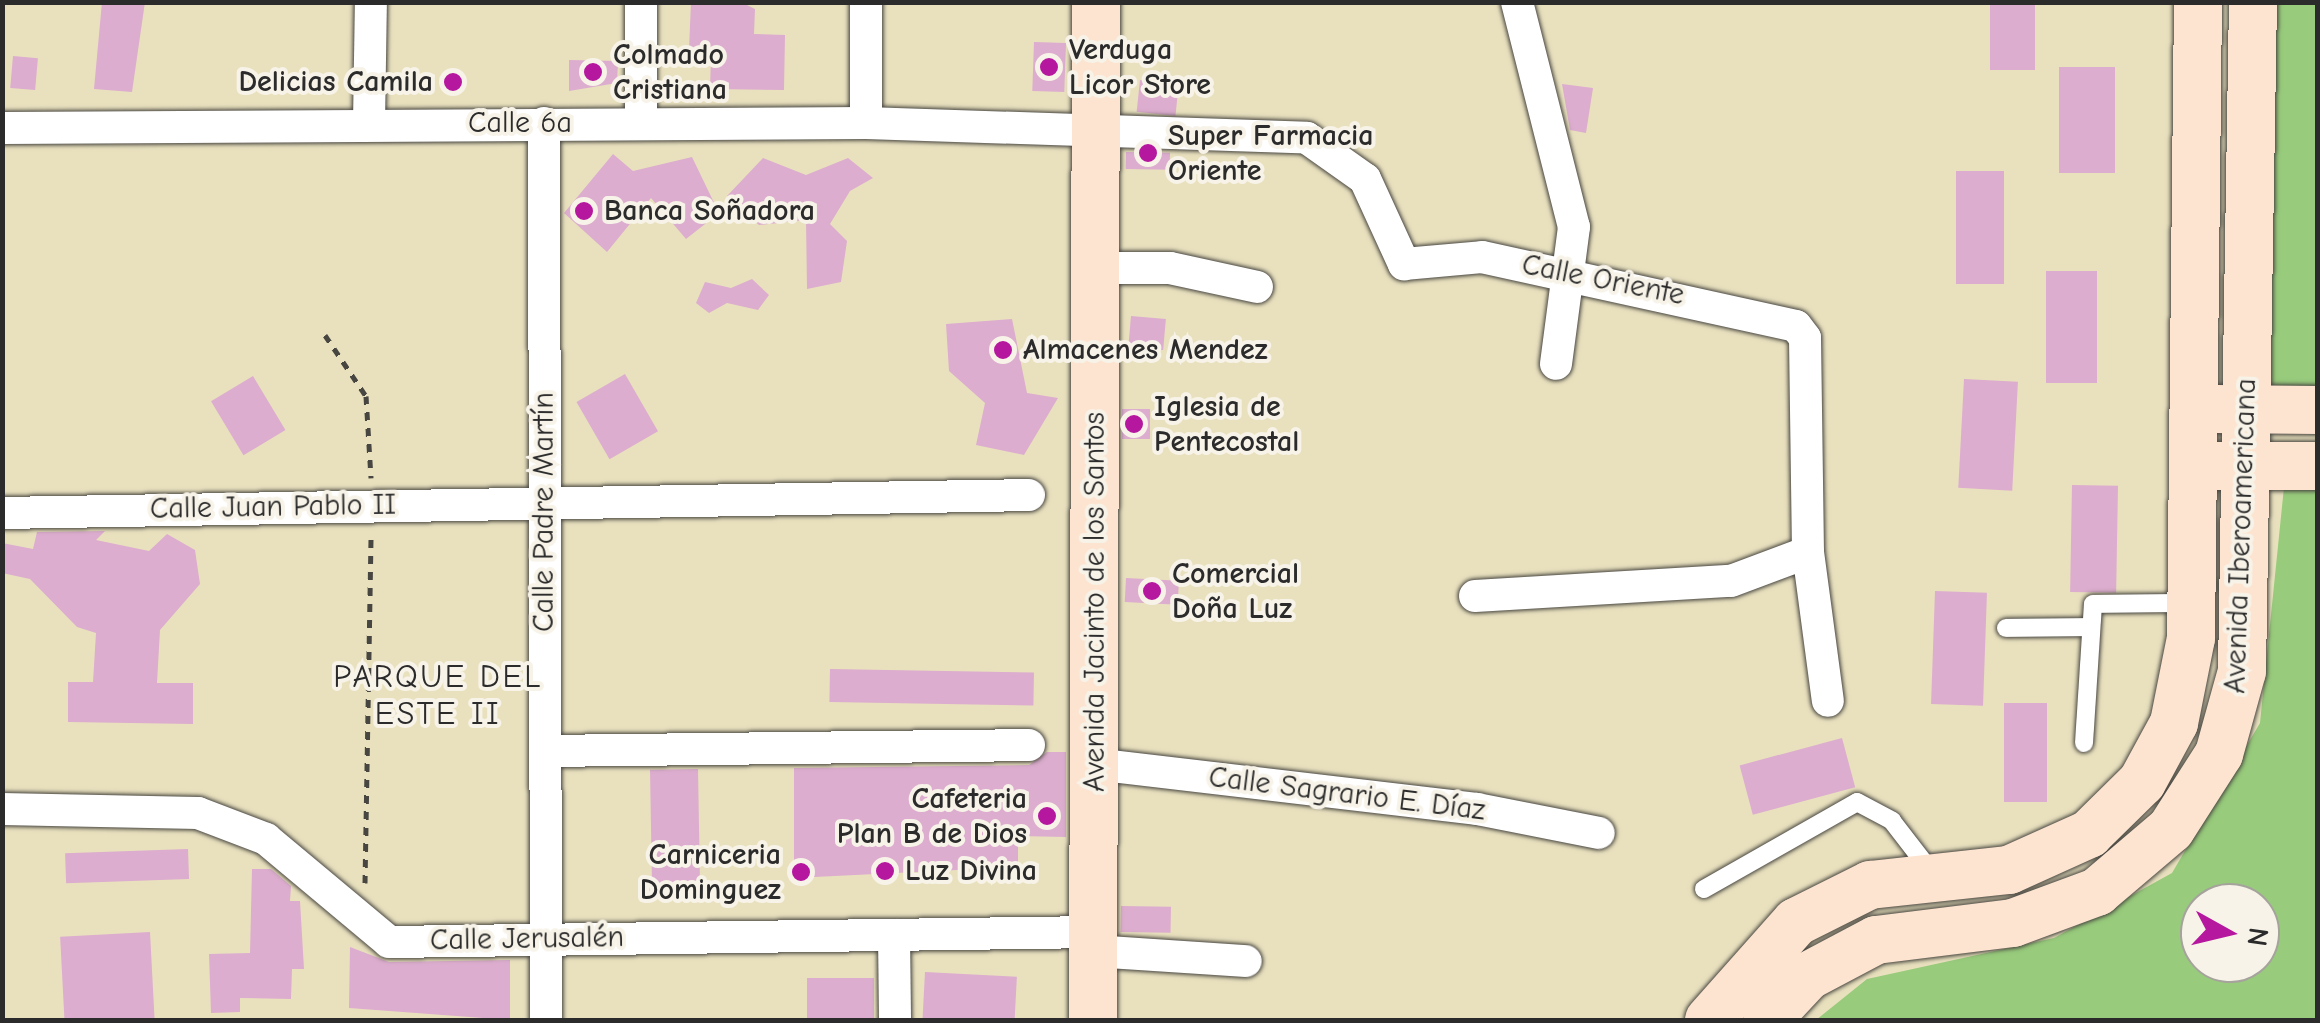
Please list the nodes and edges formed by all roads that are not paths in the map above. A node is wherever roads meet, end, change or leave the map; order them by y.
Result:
1 (371, 2) edge
2 (641, 2) edge
3 (866, 2) edge
4 (1096, 2) edge
5 (1517, 2) edge
6 (2198, 2) edge
7 (2253, 2) edge
8 (369, 123) junction
9 (544, 123) junction
10 (641, 123) junction
11 (866, 124) junction
12 (2, 128) edge
13 (1097, 130) junction
14 (1096, 268) junction
15 (1572, 273) junction
16 (1257, 287) dead end
17 (1556, 364) dead end
18 (2195, 409) junction
19 (2246, 410) junction
20 (2318, 410) edge
21 (2195, 466) junction
22 (2246, 466) junction
23 (2318, 466) edge
24 (1028, 495) dead end
25 (543, 502) junction
26 (2, 513) edge
27 (1808, 552) junction
28 (1475, 596) dead end
29 (2192, 604) junction
30 (2086, 627) junction
31 (2006, 628) dead end
32 (1828, 701) dead end
33 (2084, 743) dead end
34 (1029, 745) dead end
35 (544, 751) junction
36 (1094, 764) junction
37 (2, 808) edge
38 (1599, 833) dead end
39 (1933, 874) junction
40 (1704, 889) dead end
41 (894, 934) junction
42 (546, 938) junction
43 (1094, 942) junction
44 (1246, 961) dead end
45 (546, 1020) edge
46 (895, 1020) edge
47 (1093, 1020) edge
48 (1709, 1020) edge
49 (1767, 1020) edge

1 - 8 street
2 - 10 street
3 - 11 street
4 - 13 street, Avenida Jacinto de los Santos
5 - 15 street
6 - 18 street, Avenida Iberoamericana
7 - 19 street, Avenida Iberoamericana
8 - 9 street, Calle 6a
8 - 12 street, Calle 6a
9 - 10 street, Calle 6a
9 - 25 street, Calle Padre Martín
10 - 11 street, Calle 6a
11 - 13 street, Calle 6a
13 - 14 street, Avenida Jacinto de los Santos
13 - 15 street, Calle Oriente
14 - 16 street
14 - 36 street, Avenida Jacinto de los Santos
15 - 17 street
15 - 27 street, Calle Oriente
18 - 19 street
18 - 21 street, Avenida Iberoamericana
19 - 20 street
19 - 22 street, Avenida Iberoamericana
21 - 22 street
21 - 29 street, Avenida Iberoamericana
22 - 23 street
22 - 49 street, Avenida Iberoamericana
24 - 25 street, Calle Juan Pablo II
25 - 26 street, Calle Juan Pablo II
25 - 35 street, Calle Padre Martín
27 - 28 street
27 - 32 street, Calle Oriente
29 - 30 lane
29 - 39 street, Avenida Iberoamericana
30 - 31 lane
30 - 33 lane
34 - 35 street
35 - 42 street, Calle Padre Martín
36 - 38 street, Calle Sagrario E. Díaz
36 - 43 street, Avenida Jacinto de los Santos
37 - 42 street, Calle Jerusalén
39 - 40 lane
39 - 48 street, Avenida Iberoamericana
41 - 42 street, Calle Jerusalén
41 - 43 street, Calle Jerusalén
41 - 46 street
42 - 45 street, Calle Padre Martín
43 - 44 street, Calle Jerusalén
43 - 47 street, Avenida Jacinto de los Santos

